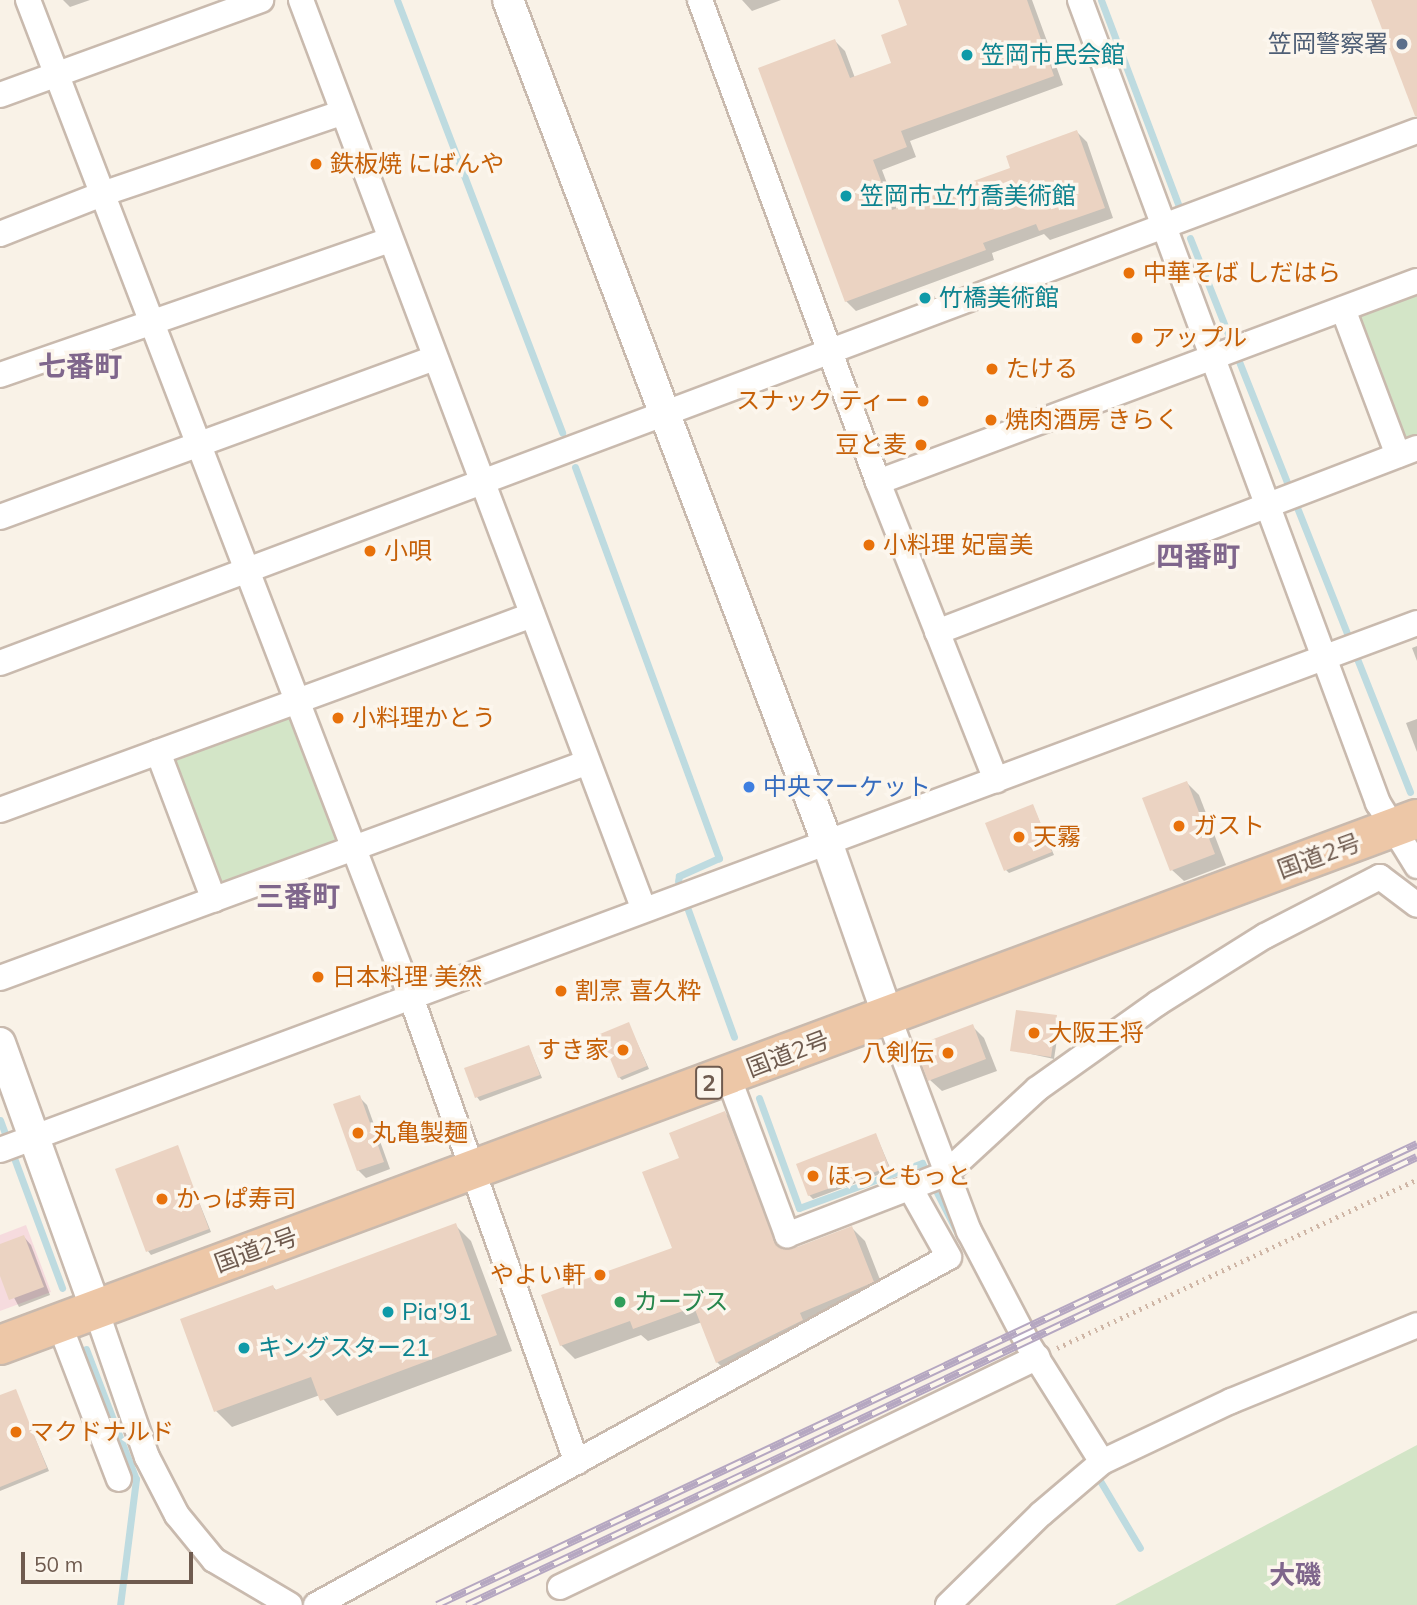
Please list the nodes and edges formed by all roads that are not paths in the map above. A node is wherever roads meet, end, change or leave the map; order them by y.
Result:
1 (28, 0) edge
2 (261, 0) edge
3 (301, 0) edge
4 (508, 0) edge
5 (700, 0) edge
6 (1080, 0) edge
7 (57, 75) junction
8 (0, 95) edge
9 (341, 113) junction
10 (1417, 131) edge
11 (102, 194) junction
12 (1166, 226) junction
13 (0, 234) edge
14 (389, 240) junction
15 (1417, 281) edge
16 (1343, 309) junction
17 (152, 319) junction
18 (829, 351) junction
19 (1227, 353) junction
20 (434, 358) junction
21 (0, 376) edge
22 (666, 412) junction
23 (199, 442) junction
24 (1408, 451) edge
25 (481, 482) junction
26 (878, 482) junction
27 (1286, 500) junction
28 (0, 517) edge
29 (248, 568) junction
30 (532, 615) junction
31 (1417, 623) edge
32 (937, 632) junction
33 (1329, 656) junction
34 (0, 663) edge
35 (297, 701) junction
36 (158, 752) junction
37 (587, 762) junction
38 (996, 780) junction
39 (0, 810) edge
40 (1405, 824) edge
41 (827, 842) junction
42 (353, 848) junction
43 (1417, 866) edge
44 (214, 900) junction
45 (1417, 905) edge
46 (644, 910) junction
47 (0, 978) edge
48 (411, 997) junction
49 (888, 1016) junction
50 (0, 1043) edge
51 (728, 1076) junction
52 (13, 1145) edge
53 (471, 1170) junction
54 (929, 1182) junction
55 (96, 1310) junction
56 (59, 1323) junction
57 (1417, 1325) edge
58 (0, 1345) edge
59 (1030, 1361) junction
60 (578, 1462) junction
61 (1102, 1462) junction
62 (119, 1479) dead end
63 (560, 1587) dead end
64 (290, 1605) edge
65 (316, 1605) edge
66 (948, 1605) edge

1 - 7 street
2 - 7 street
3 - 9 street
4 - 22 street
5 - 18 street
6 - 12 street
7 - 8 street
7 - 11 street
9 - 11 street
9 - 14 street
10 - 12 street
11 - 13 street
11 - 17 street
12 - 18 street
12 - 19 street
14 - 17 street
14 - 20 street
15 - 16 street
16 - 19 street
16 - 24 street
17 - 21 street
17 - 23 street
18 - 22 street
18 - 26 street
19 - 26 street
19 - 27 street
20 - 23 street
20 - 25 street
22 - 25 street
22 - 41 street
23 - 28 street
23 - 29 street
24 - 27 street
25 - 29 street
25 - 30 street
26 - 32 street
27 - 32 street
27 - 33 street
29 - 34 street
29 - 35 street
30 - 35 street
30 - 37 street
31 - 33 street
32 - 38 street
33 - 38 street
33 - 40 street
35 - 36 street
35 - 42 street
36 - 39 street
36 - 44 street
37 - 42 street
37 - 46 street
38 - 41 street
40 - 43 street
40 - 49 highway, 国道2号 / 2
41 - 46 street
41 - 49 street
42 - 44 street
42 - 48 street
44 - 47 street
45 - 54 street
46 - 48 street
48 - 52 street
48 - 53 street
49 - 51 highway, 国道2号 / 2
49 - 54 street
50 - 52 street
51 - 53 highway, 国道2号 / 2
51 - 54 street
52 - 55 street
53 - 55 highway, 国道2号 / 2
53 - 60 street
54 - 59 street
54 - 60 street
55 - 56 highway, 国道2号 / 2
55 - 64 street
56 - 58 highway, 国道2号 / 2
56 - 62 street
57 - 61 street
59 - 61 street
59 - 63 street
60 - 65 street
61 - 66 street

